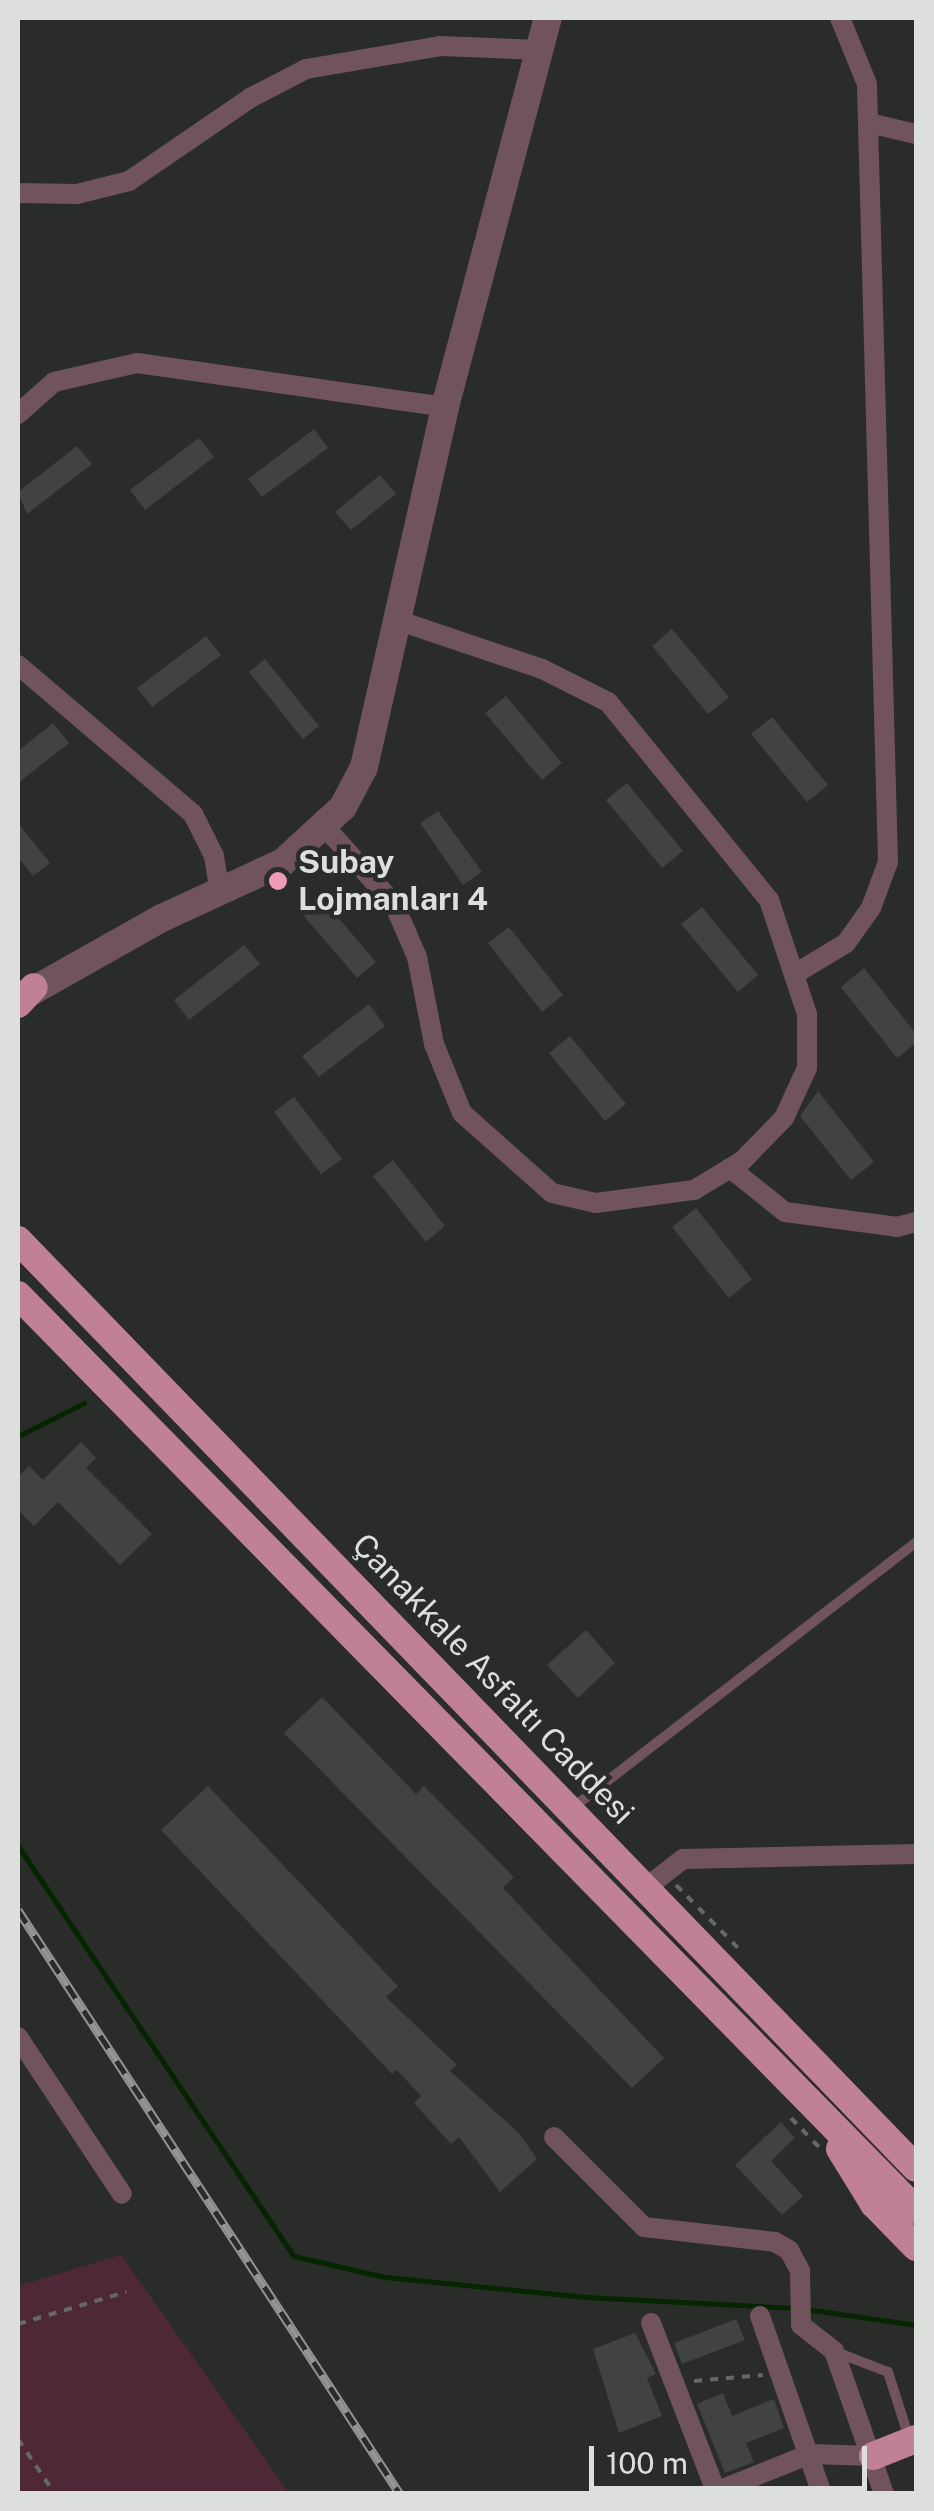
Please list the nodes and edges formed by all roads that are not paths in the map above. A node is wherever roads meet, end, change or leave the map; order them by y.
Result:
1 (548, 18) edge
2 (840, 18) edge
3 (540, 50) junction
4 (869, 123) junction
5 (916, 134) edge
6 (18, 194) edge
7 (445, 408) junction
8 (18, 414) edge
9 (399, 622) junction
10 (18, 666) edge
11 (325, 827) junction
12 (220, 894) junction
13 (798, 972) junction
14 (23, 997) edge
15 (730, 1168) junction
16 (916, 1222) edge
17 (18, 1240) edge
18 (18, 1295) edge
19 (916, 1542) edge
20 (570, 1809) junction
21 (916, 1854) edge
22 (647, 1886) junction
23 (18, 2037) edge
24 (815, 2109) junction
25 (554, 2137) dead end
26 (916, 2168) edge
27 (122, 2194) dead end
28 (916, 2210) edge
29 (916, 2247) edge
30 (760, 2316) dead end
31 (651, 2323) dead end
32 (834, 2351) junction
33 (913, 2440) edge
34 (810, 2454) junction
35 (874, 2456) junction
36 (714, 2493) edge
37 (822, 2494) edge
38 (884, 2494) edge

1 - 3 street
2 - 4 street
3 - 6 street
3 - 7 street
4 - 5 street
4 - 13 street
7 - 8 street
7 - 9 street
9 - 11 street
9 - 13 street
10 - 12 street
11 - 12 street
11 - 15 street
12 - 14 street
13 - 15 street
15 - 16 street
17 - 20 highway, Çanakkale Asfaltı Caddesi
18 - 24 highway
19 - 20 lane
20 - 22 highway, Çanakkale Asfaltı Caddesi
21 - 22 street
22 - 26 highway, Çanakkale Asfaltı Caddesi
23 - 27 street
24 - 28 highway
24 - 29 highway
25 - 32 street
30 - 34 street
31 - 36 street
32 - 33 lane
32 - 35 street
33 - 35 highway
34 - 35 street
34 - 36 street
34 - 37 street
35 - 38 street

